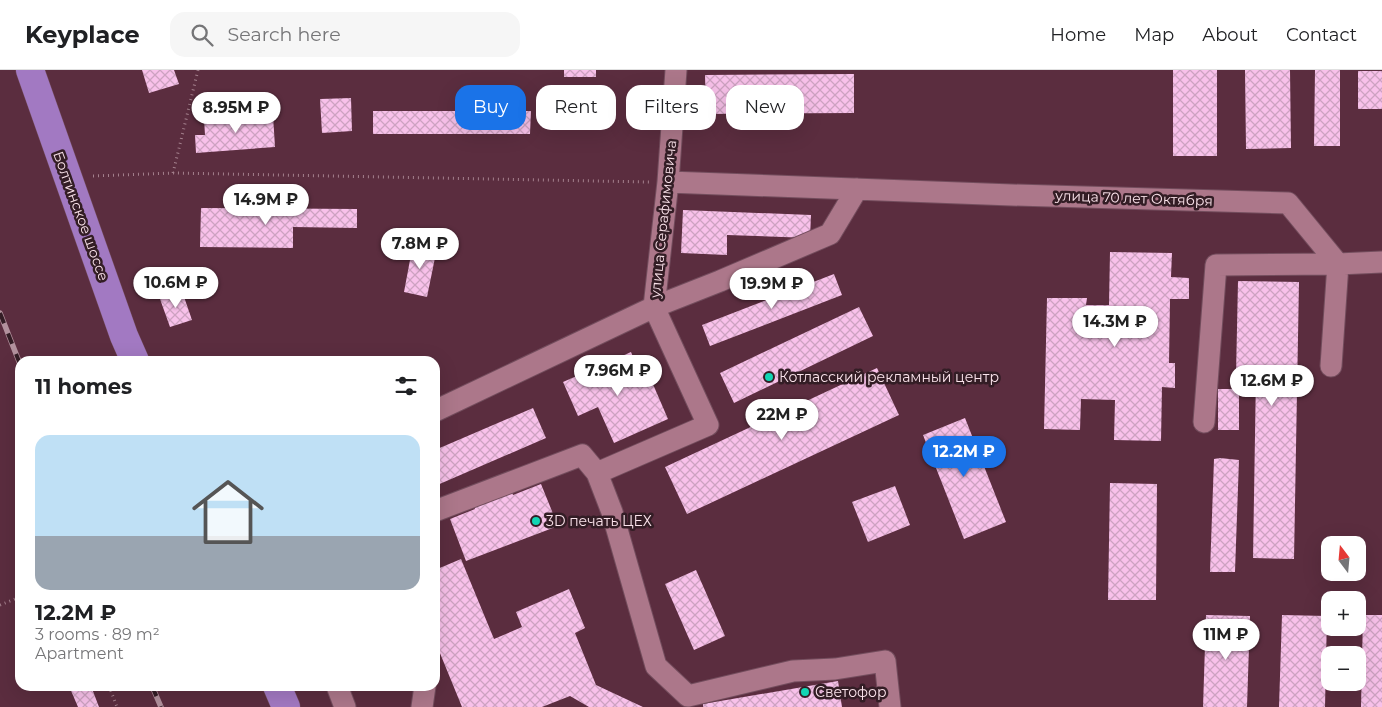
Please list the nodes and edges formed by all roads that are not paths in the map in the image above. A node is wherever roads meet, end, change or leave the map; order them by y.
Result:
1 (30, 70) edge
2 (676, 70) edge
3 (668, 182) junction
4 (857, 189) junction
5 (1382, 262) edge
6 (1338, 264) junction
7 (654, 307) junction
8 (134, 356) edge
9 (1331, 366) dead end
10 (440, 409) edge
11 (1204, 422) dead end
12 (597, 473) junction
13 (440, 509) edge
14 (279, 691) edge
15 (339, 691) edge
16 (424, 691) edge
17 (286, 707) edge
18 (345, 707) edge
19 (422, 707) edge
20 (890, 707) edge

1 - 8 main road, Болтинское шоссе
2 - 3 street, улица Серафимовича
3 - 4 street, улица 70 лет Октября
3 - 7 street, улица Серафимовича
4 - 6 street, улица 70 лет Октября
4 - 7 street
5 - 6 street
6 - 9 street
6 - 11 street
7 - 10 street
7 - 12 street
12 - 13 street
12 - 20 street
14 - 17 main road
15 - 18 street
16 - 19 street

